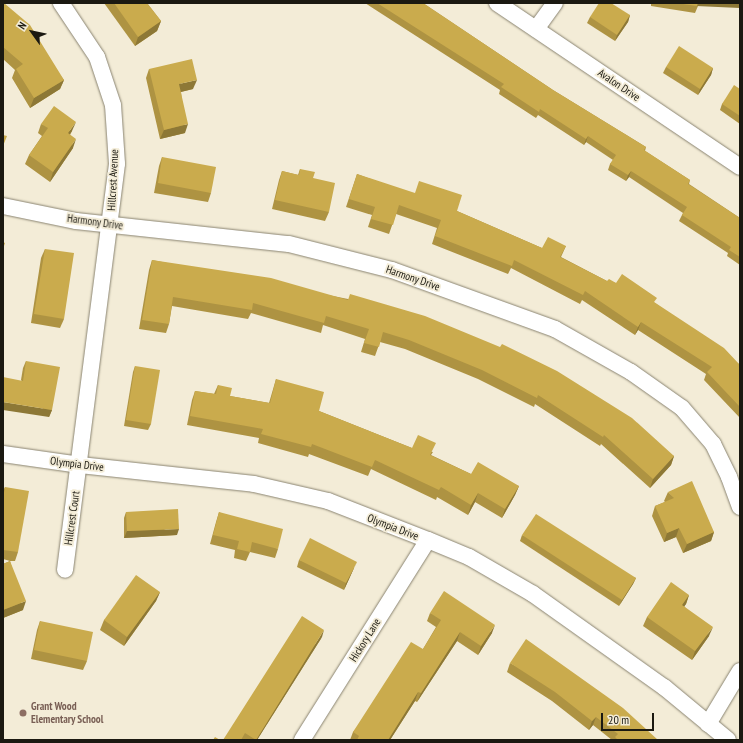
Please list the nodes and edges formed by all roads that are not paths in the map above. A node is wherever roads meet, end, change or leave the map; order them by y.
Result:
1 (61, 3) edge
2 (497, 3) edge
3 (555, 3) edge
4 (536, 29) junction
5 (740, 167) edge
6 (3, 206) edge
7 (111, 225) junction
8 (3, 454) edge
9 (80, 465) junction
10 (740, 507) edge
11 (428, 540) junction
12 (65, 570) dead end
13 (740, 671) edge
14 (708, 724) junction
15 (302, 740) edge
16 (728, 740) edge

1 - 7 street, Hillcrest Avenue
2 - 4 street, Avalon Drive
3 - 4 street
4 - 5 street, Avalon Drive
6 - 7 street, Harmony Drive
7 - 9 street, Hillcrest Avenue
7 - 10 street, Harmony Drive
8 - 9 street, Olympia Drive
9 - 11 street, Olympia Drive
9 - 12 street, Hillcrest Court
11 - 14 street, Olympia Drive
11 - 15 street, Hickory Lane
13 - 14 street
14 - 16 street, Olympia Drive

